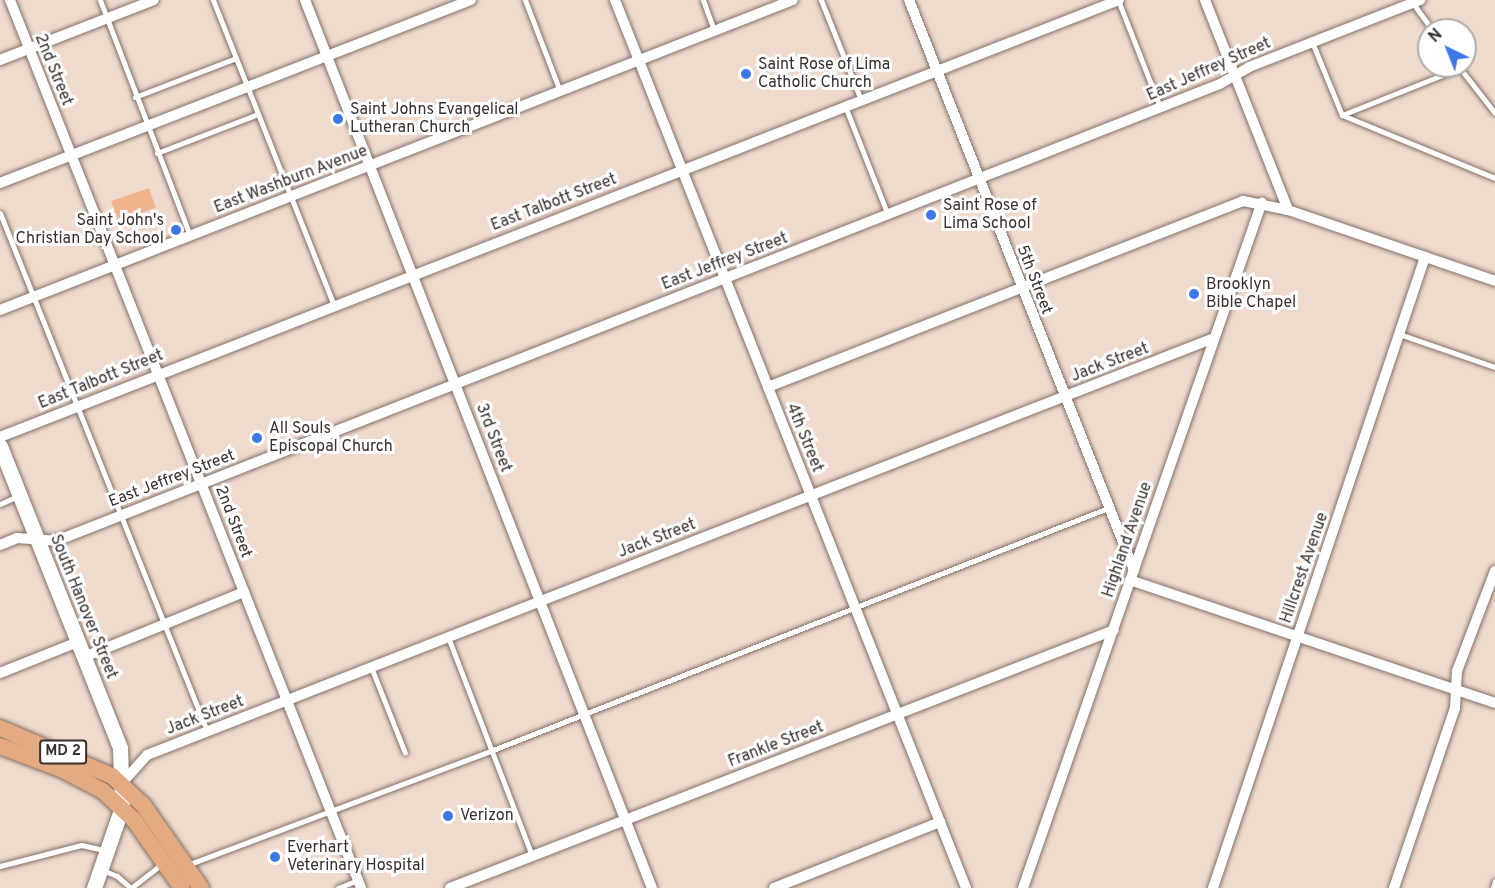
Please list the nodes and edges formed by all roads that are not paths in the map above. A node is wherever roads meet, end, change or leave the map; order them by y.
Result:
1 (9, 0) edge
2 (100, 0) edge
3 (154, 0) edge
4 (213, 0) edge
5 (305, 0) edge
6 (471, 0) edge
7 (525, 0) edge
8 (615, 0) edge
9 (703, 0) edge
10 (794, 0) edge
11 (821, 0) edge
12 (909, 0) edge
13 (1118, 0) edge
14 (1205, 0) edge
15 (1415, 1) edge
16 (1425, 18) edge
17 (104, 19) junction
18 (714, 31) junction
19 (1312, 42) junction
20 (29, 49) junction
21 (327, 56) junction
22 (236, 58) junction
23 (0, 60) edge
24 (639, 60) junction
25 (937, 71) junction
26 (1234, 75) junction
27 (1432, 78) edge
28 (1468, 78) edge
29 (248, 87) junction
30 (561, 91) junction
31 (135, 97) junction
32 (861, 100) junction
33 (845, 106) junction
34 (1161, 108) junction
35 (1495, 113) edge
36 (258, 114) junction
37 (1342, 115) junction
38 (146, 126) junction
39 (157, 153) junction
40 (71, 155) junction
41 (370, 165) junction
42 (682, 170) junction
43 (1495, 178) edge
44 (979, 179) junction
45 (0, 183) edge
46 (291, 196) junction
47 (1262, 202) junction
48 (1288, 210) junction
49 (0, 213) edge
50 (888, 214) junction
51 (190, 236) junction
52 (1425, 257) junction
53 (114, 265) junction
54 (413, 274) junction
55 (725, 278) junction
56 (1495, 281) edge
57 (1021, 288) junction
58 (33, 297) junction
59 (333, 305) junction
60 (0, 310) edge
61 (1400, 334) junction
62 (1214, 338) junction
63 (1495, 367) edge
64 (157, 374) junction
65 (456, 384) junction
66 (768, 387) junction
67 (1064, 397) junction
68 (78, 406) junction
69 (0, 437) edge
70 (0, 446) edge
71 (202, 484) junction
72 (20, 496) junction
73 (811, 496) junction
74 (0, 504) edge
75 (1108, 508) junction
76 (120, 516) junction
77 (37, 539) junction
78 (0, 545) edge
79 (1495, 571) edge
80 (1132, 575) junction
81 (244, 592) junction
82 (541, 601) junction
83 (854, 608) junction
84 (164, 624) junction
85 (1114, 630) junction
86 (448, 637) junction
87 (1298, 637) junction
88 (78, 642) junction
89 (84, 657) junction
90 (371, 667) junction
91 (1, 668) edge
92 (1456, 690) junction
93 (287, 700) junction
94 (1495, 704) edge
95 (584, 712) junction
96 (896, 715) junction
97 (0, 728) edge
98 (207, 732) junction
99 (0, 746) edge
100 (493, 750) junction
101 (405, 753) dead end
102 (122, 783) junction
103 (122, 807) junction
104 (330, 810) junction
105 (627, 819) junction
106 (940, 822) junction
107 (106, 850) junction
108 (532, 856) junction
109 (164, 862) junction
110 (0, 866) edge
111 (186, 866) junction
112 (100, 870) junction
113 (1495, 881) edge
114 (359, 884) edge
115 (91, 887) edge
116 (131, 888) edge
117 (182, 888) edge
118 (201, 888) edge
119 (338, 888) edge
120 (450, 888) edge
121 (652, 888) edge
122 (774, 888) edge
123 (966, 888) edge
124 (1023, 888) edge
125 (1213, 888) edge
126 (1394, 888) edge
127 (1493, 888) edge

1 - 20 street, 2nd Street
2 - 17 lane
3 - 17 street
4 - 22 lane
5 - 21 street, 3rd Street
6 - 21 street
7 - 30 lane
8 - 24 street, 4th Street
9 - 18 lane
10 - 18 street, East Washburn Avenue
11 - 32 lane
12 - 25 street, 5th Street
13 - 25 street, East Talbott Street
13 - 34 lane
14 - 26 street
15 - 16 lane
15 - 19 street, East Jeffrey Street
17 - 20 street
17 - 31 lane
18 - 24 street, East Washburn Avenue
19 - 26 street, East Jeffrey Street
19 - 37 lane
20 - 23 street
20 - 40 street, 2nd Street
21 - 29 street
21 - 41 street, 3rd Street
22 - 29 lane
22 - 31 lane
24 - 30 street, East Washburn Avenue
24 - 42 street, 4th Street
25 - 32 street, East Talbott Street
25 - 44 street, 5th Street
26 - 34 street, East Jeffrey Street
26 - 48 street
27 - 37 lane
28 - 35 lane
29 - 36 lane
29 - 38 street
30 - 41 street, East Washburn Avenue
31 - 38 lane
32 - 33 street, East Talbott Street
33 - 42 street, East Talbott Street
33 - 50 lane
34 - 44 street, East Jeffrey Street
36 - 39 lane
36 - 46 lane
37 - 43 lane
38 - 39 lane
38 - 40 street
39 - 51 lane
40 - 45 street
40 - 53 street, 2nd Street
41 - 46 street, East Washburn Avenue
41 - 54 street, 3rd Street
42 - 54 street, East Talbott Street
42 - 55 street, 4th Street
44 - 50 street, East Jeffrey Street
44 - 57 street, 5th Street
46 - 51 street, East Washburn Avenue
46 - 59 lane
47 - 48 street
47 - 57 street
47 - 62 street, Highland Avenue
48 - 52 street
49 - 58 lane
50 - 55 street, East Jeffrey Street
51 - 53 street, East Washburn Avenue
52 - 56 street
52 - 61 street, Hillcrest Avenue
53 - 58 street, East Washburn Avenue
53 - 64 street, 2nd Street
54 - 59 street, East Talbott Street
54 - 65 street, 3rd Street
55 - 65 street, East Jeffrey Street
55 - 66 street, 4th Street
57 - 66 street
57 - 67 street, 5th Street
58 - 60 street, East Washburn Avenue
58 - 68 lane
59 - 64 street, East Talbott Street
61 - 63 lane
61 - 87 street, Hillcrest Avenue
62 - 67 street, Jack Street
62 - 80 street, Highland Avenue
64 - 68 street, East Talbott Street
64 - 71 street, 2nd Street
65 - 71 street, East Jeffrey Street
65 - 82 street, 3rd Street
66 - 73 street, 4th Street
67 - 73 street, Jack Street
67 - 75 street, 5th Street
68 - 69 street, East Talbott Street
68 - 76 lane
70 - 72 main road, South Hanover Street
71 - 76 street, East Jeffrey Street
71 - 81 street, 2nd Street
72 - 74 lane
72 - 77 main road, South Hanover Street
73 - 82 street, Jack Street
73 - 83 street, 4th Street
75 - 80 street, 5th Street
75 - 83 lane
76 - 77 street, East Jeffrey Street
76 - 84 lane
77 - 78 street, East Jeffrey Street
77 - 88 main road, South Hanover Street
79 - 92 street
80 - 85 street, Highland Avenue
80 - 87 street
81 - 84 street
81 - 93 street, 2nd Street
82 - 86 street, Jack Street
82 - 95 street, 3rd Street
83 - 95 lane
83 - 96 street, 4th Street
84 - 89 street
84 - 98 lane
85 - 96 street, Frankle Street
85 - 124 street, Highland Avenue
86 - 90 street, Jack Street
86 - 100 lane
87 - 92 street
87 - 125 street, Hillcrest Avenue
88 - 89 main road, South Hanover Street
88 - 91 street
89 - 102 main road, South Hanover Street
90 - 93 street, Jack Street
90 - 101 lane
92 - 94 street
92 - 126 street
93 - 98 street, Jack Street
93 - 104 street, 2nd Street
95 - 100 lane
95 - 105 street, 3rd Street
96 - 105 street, Frankle Street
96 - 106 street, 4th Street
97 - 102 main road, MD 2
98 - 102 street, Jack Street
99 - 103 main road, MD 2
100 - 104 lane
100 - 108 lane
102 - 103 main road, South Hanover Street
102 - 111 main road, MD 2
103 - 107 main road
103 - 109 main road, MD 2
104 - 111 lane
104 - 114 street, 2nd Street
105 - 108 street, Frankle Street
105 - 121 street, 3rd Street
106 - 122 street
106 - 123 street, 4th Street
107 - 110 lane
107 - 112 main road
108 - 120 street, Frankle Street
109 - 116 lane
109 - 117 main road, MD 2
111 - 118 main road, MD 2
112 - 115 main road
112 - 116 lane
113 - 127 lane
114 - 119 lane

